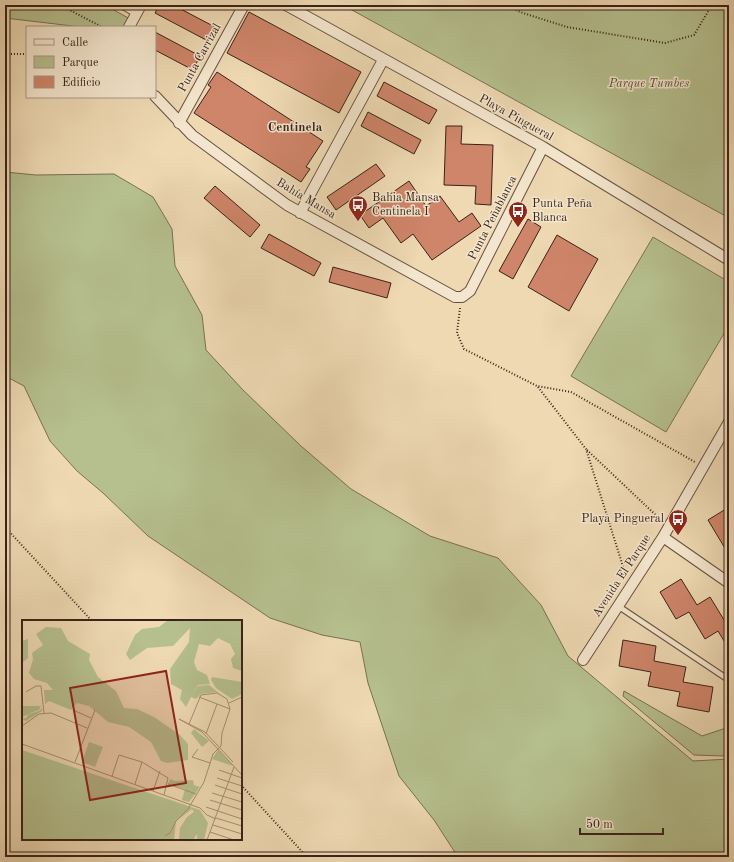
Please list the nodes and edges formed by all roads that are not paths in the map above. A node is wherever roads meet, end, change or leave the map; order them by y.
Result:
1 (120, 5) edge
2 (244, 5) edge
3 (286, 5) edge
4 (138, 9) edge
5 (130, 26) edge
6 (383, 60) junction
7 (156, 97) edge
8 (179, 123) junction
9 (543, 147) junction
10 (300, 213) junction
11 (729, 260) edge
12 (462, 297) joint
13 (729, 422) edge
14 (663, 537) junction
15 (729, 583) edge
16 (618, 606) junction
17 (583, 660) dead end
18 (729, 680) edge

1 - 4 lane
2 - 8 street, Punta Carrizal
3 - 6 street, Playa Pingueral
4 - 5 street
6 - 9 street, Playa Pingueral
6 - 10 street
7 - 8 street, Bahía Mansa
8 - 10 street, Bahía Mansa
9 - 11 street, Playa Pingueral
9 - 12 street, Punta Peñablanca
10 - 12 street, Bahía Mansa
13 - 14 street, Avenida El Parque
14 - 15 street
14 - 16 street, Avenida El Parque
16 - 17 street, Avenida El Parque
16 - 18 lane

